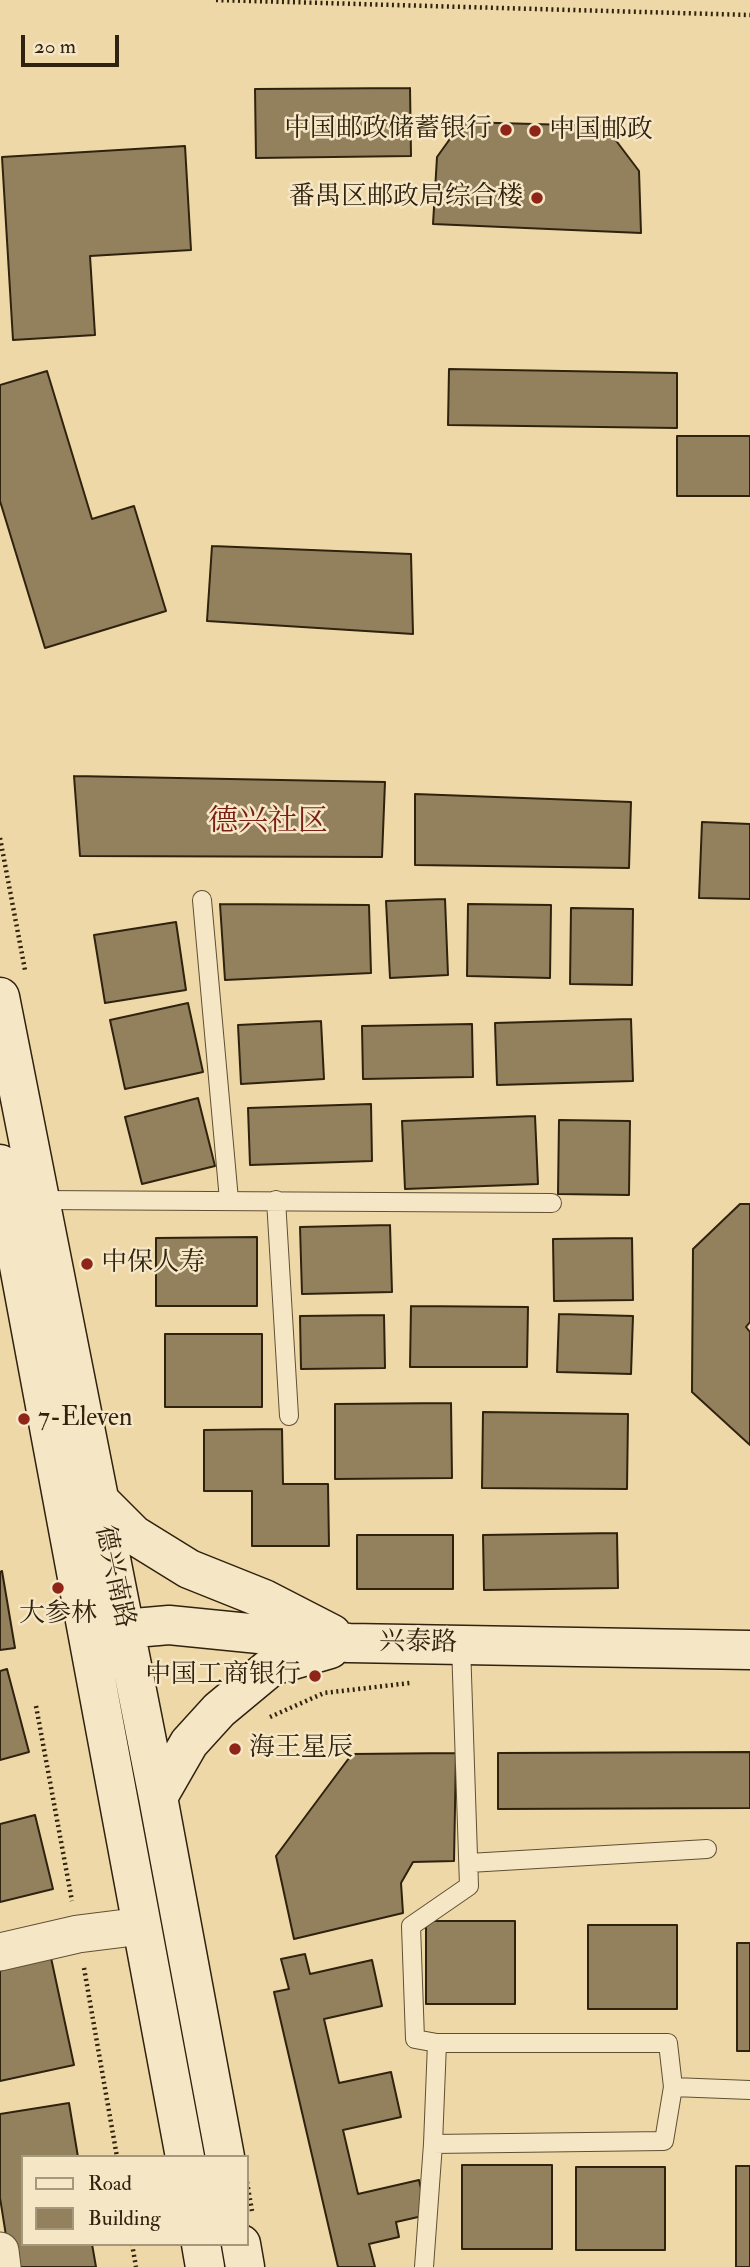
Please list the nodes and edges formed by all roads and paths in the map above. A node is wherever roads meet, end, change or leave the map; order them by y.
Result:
1 (216, 0) edge
2 (750, 15) edge
3 (0, 838) edge
4 (202, 900) dead end
5 (13, 985) edge
6 (0, 1164) edge
7 (39, 1200) junction
8 (229, 1200) junction
9 (276, 1200) junction
10 (552, 1203) dead end
11 (289, 1416) dead end
12 (97, 1499) junction
13 (106, 1630) junction
14 (349, 1643) junction
15 (750, 1650) edge
16 (462, 1660) junction
17 (261, 1721) dead end
18 (158, 1797) junction
19 (706, 1849) dead end
20 (468, 1863) junction
21 (142, 1926) junction
22 (0, 1952) edge
23 (437, 2043) junction
24 (673, 2087) junction
25 (750, 2090) edge
26 (433, 2144) junction
27 (185, 2155) edge
28 (225, 2155) edge
29 (132, 2246) edge
30 (201, 2246) edge
31 (241, 2246) edge
32 (0, 2251) edge
33 (2, 2267) edge
34 (136, 2267) edge
35 (205, 2267) edge
36 (245, 2267) edge
37 (424, 2267) edge

1 - 2 path
3 - 5 path
4 - 8 lane
5 - 7 main road, 德兴南路
6 - 13 main road, 德兴南路
7 - 8 lane
7 - 12 main road, 德兴南路
8 - 9 lane
9 - 10 lane
9 - 11 lane
12 - 13 main road, 德兴南路
12 - 14 main road
13 - 14 main road, 兴泰路
13 - 18 main road, 德兴南路
13 - 21 main road, 德兴南路
14 - 16 main road, 兴泰路
14 - 18 main road
15 - 16 main road, 兴泰路
16 - 17 path
16 - 20 lane
18 - 28 main road, 德兴南路
19 - 20 lane
20 - 23 lane
21 - 22 street
21 - 27 main road, 德兴南路
23 - 24 lane
23 - 26 lane
24 - 25 lane
24 - 26 lane
26 - 37 lane
29 - 34 path
30 - 35 main road
31 - 36 main road
32 - 33 street

